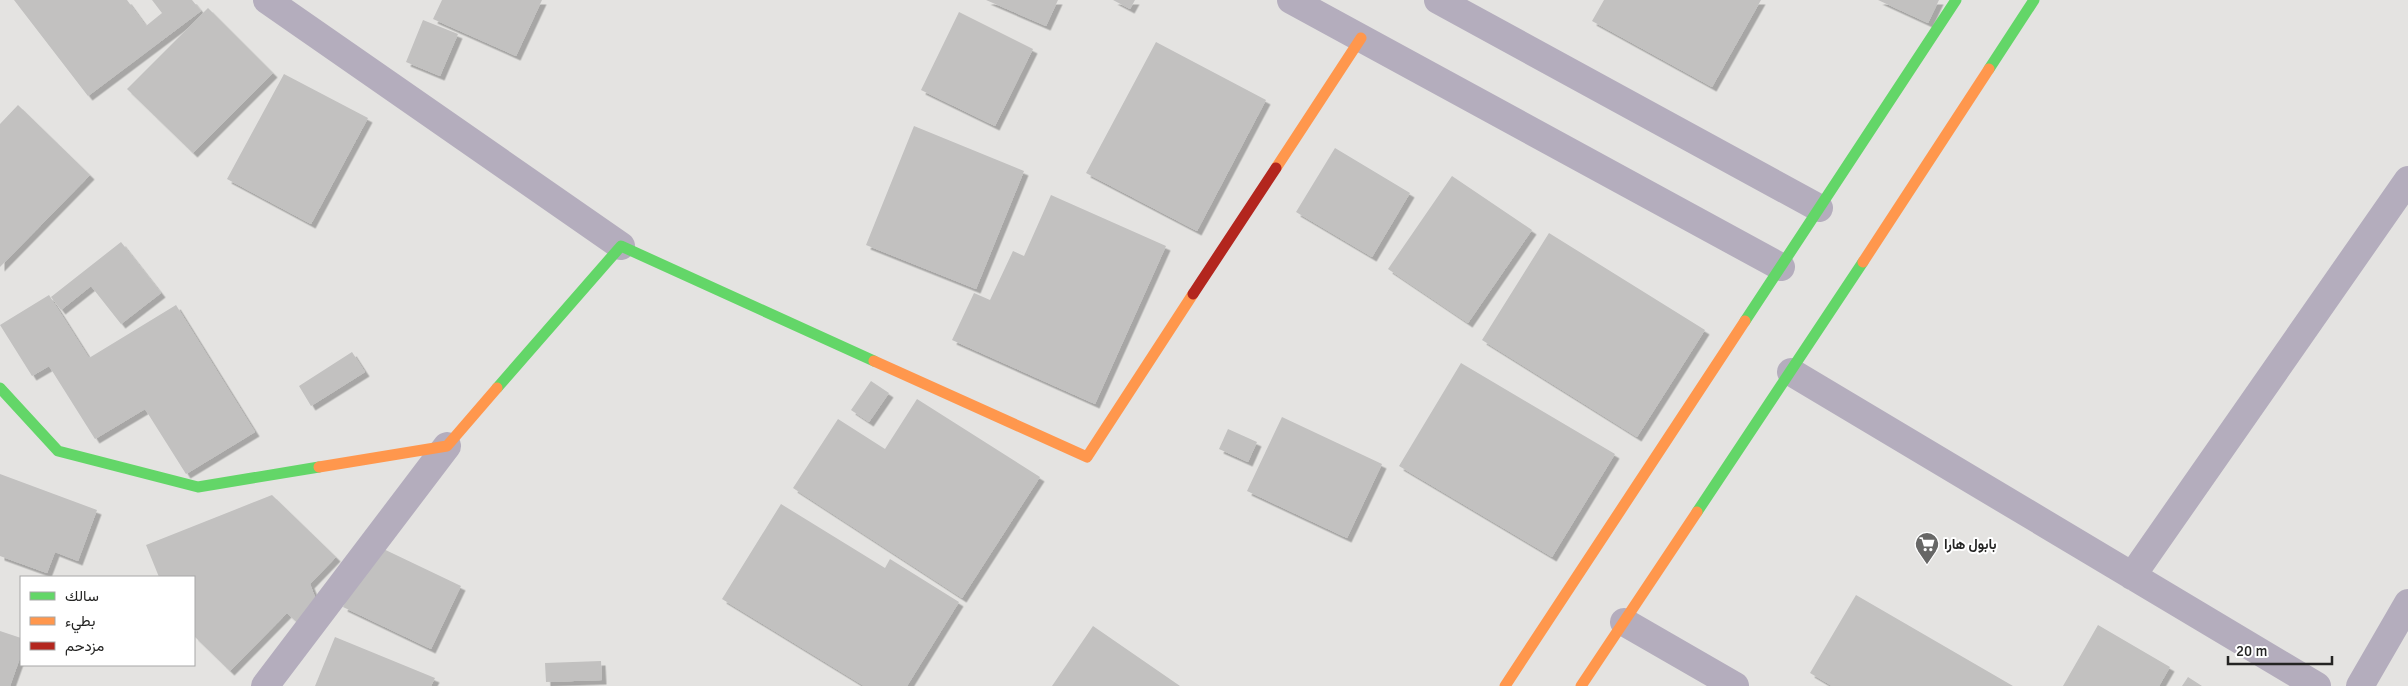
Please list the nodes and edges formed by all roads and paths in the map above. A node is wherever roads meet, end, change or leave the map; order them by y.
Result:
1 (267, 0) edge
2 (1291, 0) edge
3 (1438, 0) edge
4 (1956, 0) edge
5 (2034, 0) edge
6 (1361, 38) junction
7 (2408, 180) edge
8 (1819, 208) junction
9 (621, 246) junction
10 (1781, 267) junction
11 (1791, 372) junction
12 (0, 388) edge
13 (447, 446) junction
14 (2132, 576) junction
15 (2408, 603) edge
16 (1624, 622) junction
17 (265, 686) edge
18 (1505, 686) edge
19 (1582, 686) edge
20 (1735, 686) edge
21 (2317, 686) edge
22 (2360, 686) edge

1 - 9 street
2 - 6 street
3 - 8 street
4 - 8 street
5 - 11 street
6 - 9 street
6 - 10 street
7 - 14 street
8 - 10 street
9 - 13 street
10 - 18 street
11 - 14 street
11 - 16 street
12 - 13 street
13 - 17 street
14 - 21 street
15 - 22 street
16 - 19 street
16 - 20 street

